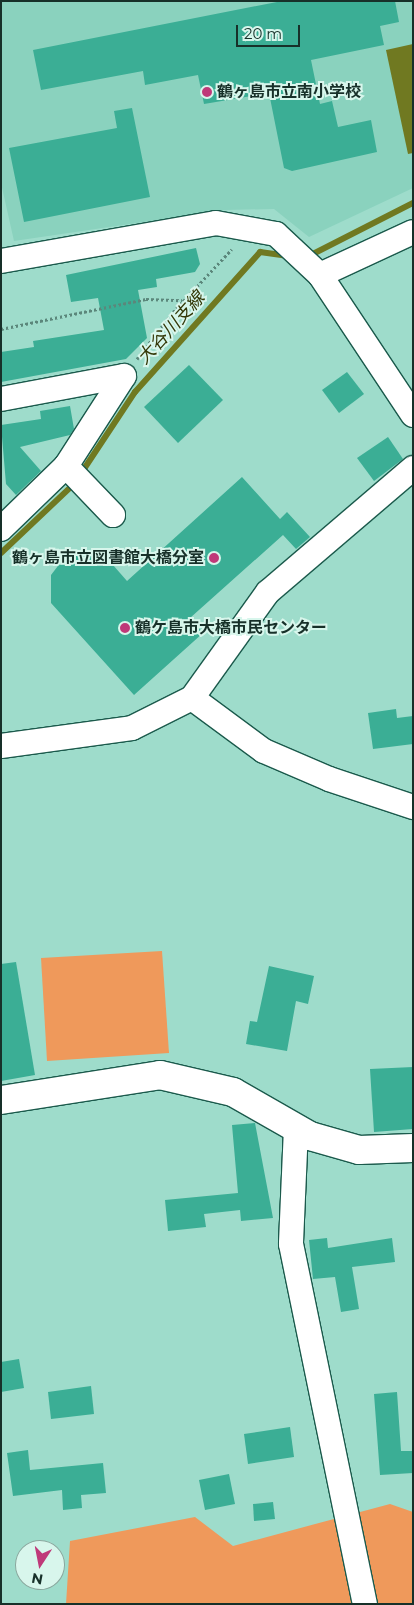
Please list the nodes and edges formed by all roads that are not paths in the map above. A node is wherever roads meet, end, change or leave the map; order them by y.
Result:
1 (413, 232) edge
2 (2, 258) edge
3 (320, 275) junction
4 (1, 399) edge
5 (413, 415) edge
6 (66, 466) junction
7 (413, 468) edge
8 (113, 515) dead end
9 (1, 529) edge
10 (192, 698) junction
11 (1, 746) edge
12 (413, 807) edge
13 (1, 1100) edge
14 (296, 1128) junction
15 (413, 1148) edge
16 (365, 1604) edge

1 - 3 street
2 - 3 street
3 - 5 street
4 - 6 street
6 - 8 street
6 - 9 street
7 - 10 street
10 - 11 street
10 - 12 street
13 - 14 street
14 - 15 street
14 - 16 street

